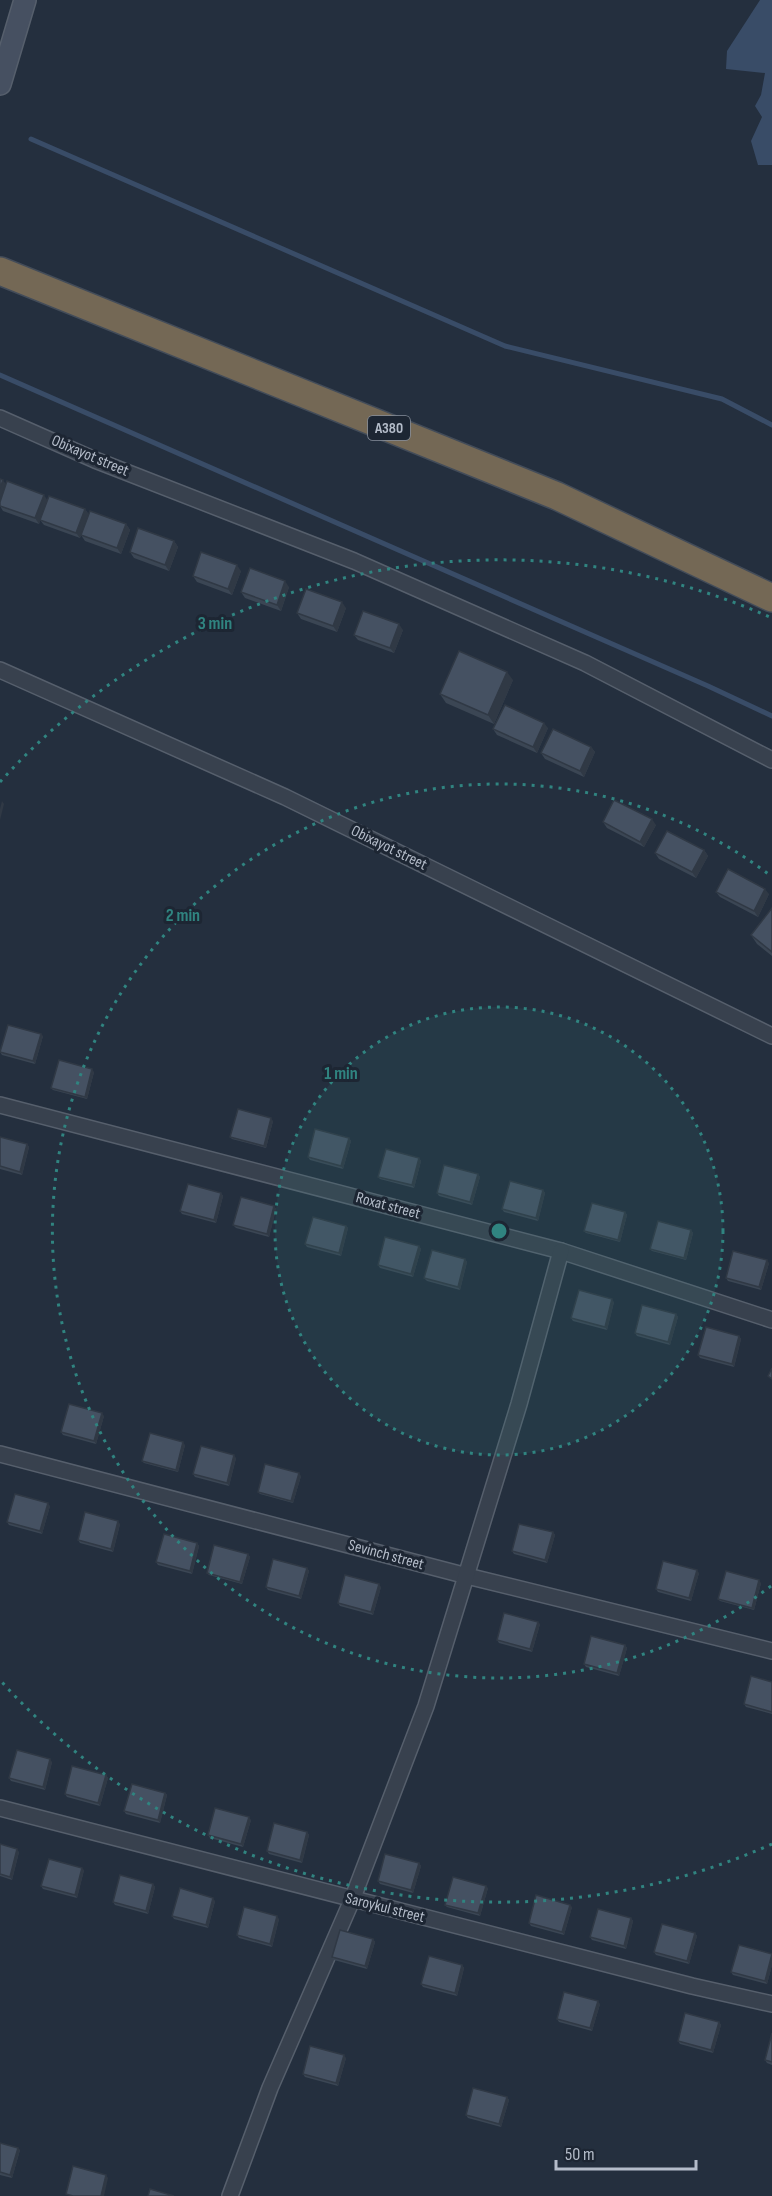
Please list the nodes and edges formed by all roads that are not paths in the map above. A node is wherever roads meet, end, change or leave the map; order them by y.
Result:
1 (25, 0) edge
2 (0, 84) edge
3 (0, 271) edge
4 (0, 418) edge
5 (772, 598) edge
6 (0, 670) edge
7 (772, 760) edge
8 (772, 1036) edge
9 (0, 1105) edge
10 (561, 1251) junction
11 (772, 1320) edge
12 (0, 1454) edge
13 (467, 1576) junction
14 (772, 1652) edge
15 (0, 1808) edge
16 (352, 1900) junction
17 (772, 2004) edge
18 (230, 2196) edge

1 - 2 street
3 - 5 highway, A380
4 - 7 street, Obixayot street
6 - 8 street, Obixayot street
9 - 10 street, Roxat street
10 - 11 street, Roxat street
10 - 13 street
12 - 13 street, Sevinch street
13 - 14 street, Sevinch street
13 - 16 street
15 - 16 street, Saroykul street
16 - 17 street, Saroykul street
16 - 18 street

